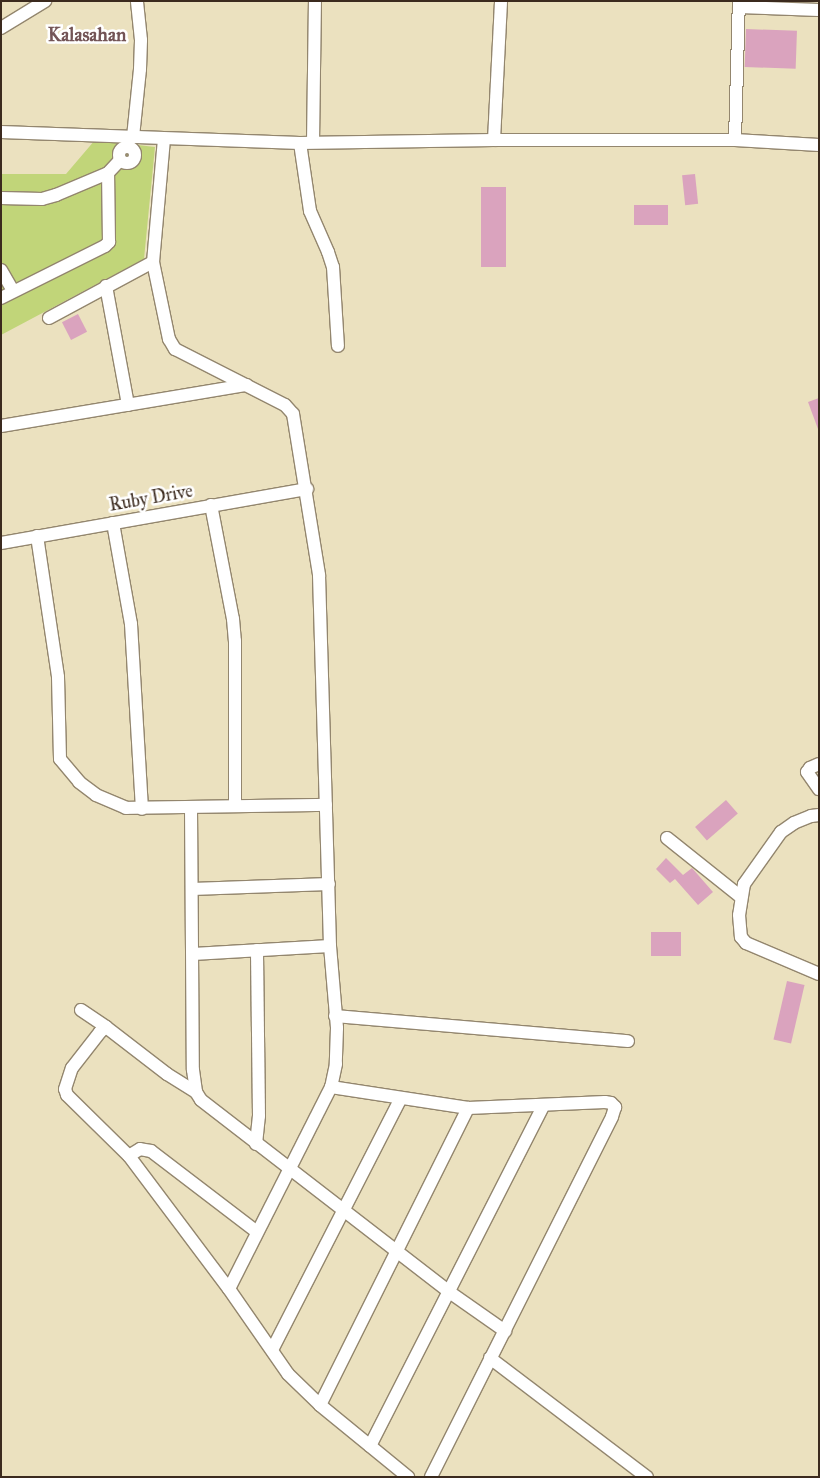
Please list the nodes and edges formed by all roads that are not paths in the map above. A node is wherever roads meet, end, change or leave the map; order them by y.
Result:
1 (45, 1) edge
2 (137, 1) edge
3 (315, 1) edge
4 (501, 1) edge
5 (739, 4) edge
6 (819, 10) edge
7 (1, 28) edge
8 (1, 132) edge
9 (164, 139) junction
10 (494, 140) junction
11 (735, 140) junction
12 (127, 141) junction
13 (306, 142) junction
14 (819, 145) edge
15 (108, 173) junction
16 (1, 198) edge
17 (153, 262) junction
18 (1, 270) edge
19 (106, 286) junction
20 (13, 291) junction
21 (1, 298) edge
22 (49, 318) dead end
23 (338, 346) dead end
24 (246, 386) junction
25 (128, 405) junction
26 (1, 426) edge
27 (307, 489) junction
28 (211, 504) junction
29 (113, 523) junction
30 (37, 536) junction
31 (1, 543) edge
32 (819, 764) edge
33 (819, 789) edge
34 (235, 806) junction
35 (326, 806) junction
36 (142, 808) junction
37 (191, 808) junction
38 (819, 815) edge
39 (667, 838) dead end
40 (329, 884) junction
41 (192, 888) junction
42 (740, 897) junction
43 (330, 946) junction
44 (257, 950) junction
45 (193, 954) junction
46 (819, 974) edge
47 (81, 1010) dead end
48 (336, 1016) junction
49 (106, 1027) junction
50 (628, 1041) dead end
51 (331, 1087) junction
52 (196, 1092) junction
53 (400, 1098) junction
54 (543, 1106) junction
55 (468, 1108) junction
56 (256, 1144) junction
57 (129, 1156) junction
58 (290, 1167) junction
59 (344, 1212) junction
60 (256, 1232) junction
61 (398, 1252) junction
62 (229, 1289) junction
63 (448, 1291) junction
64 (505, 1331) junction
65 (272, 1350) junction
66 (490, 1358) junction
67 (320, 1405) junction
68 (370, 1446) junction
69 (408, 1477) edge
70 (431, 1477) edge
71 (647, 1477) edge

1 - 7 street
2 - 12 street
3 - 13 street
4 - 10 street
5 - 6 street
5 - 11 street
8 - 12 street
9 - 12 street
9 - 13 street
9 - 17 street
10 - 11 street
10 - 13 street
11 - 14 street
12 - 15 street
13 - 23 street
15 - 16 street
15 - 20 street
17 - 19 street
17 - 24 street
18 - 20 street
19 - 22 street
19 - 25 street
20 - 21 street
24 - 25 street
24 - 27 street
25 - 26 street
27 - 28 street, Ruby Drive
27 - 35 street
28 - 29 street, Ruby Drive
28 - 34 street
29 - 30 street, Ruby Drive
29 - 36 street
30 - 31 street, Ruby Drive
30 - 36 street
32 - 33 street
34 - 35 street
34 - 37 street
35 - 40 street
36 - 37 street
37 - 41 street
38 - 42 street
39 - 42 street
40 - 41 street
40 - 43 street
41 - 45 street
42 - 46 street
43 - 44 street
43 - 48 street
44 - 45 street
44 - 56 street
45 - 52 street
47 - 49 street
48 - 50 street
48 - 51 street
49 - 52 street
49 - 57 street
51 - 53 street
51 - 58 street
52 - 56 street
53 - 55 street
53 - 59 street
54 - 55 street
54 - 63 street
54 - 64 street
55 - 61 street
56 - 58 street
57 - 60 street
57 - 62 street
58 - 59 street
58 - 60 street
59 - 61 street
59 - 65 street
60 - 62 street
61 - 63 street
61 - 67 street
62 - 65 street
63 - 64 street
63 - 68 street
64 - 66 street
65 - 67 street
66 - 70 street
66 - 71 street
67 - 68 street
68 - 69 street

